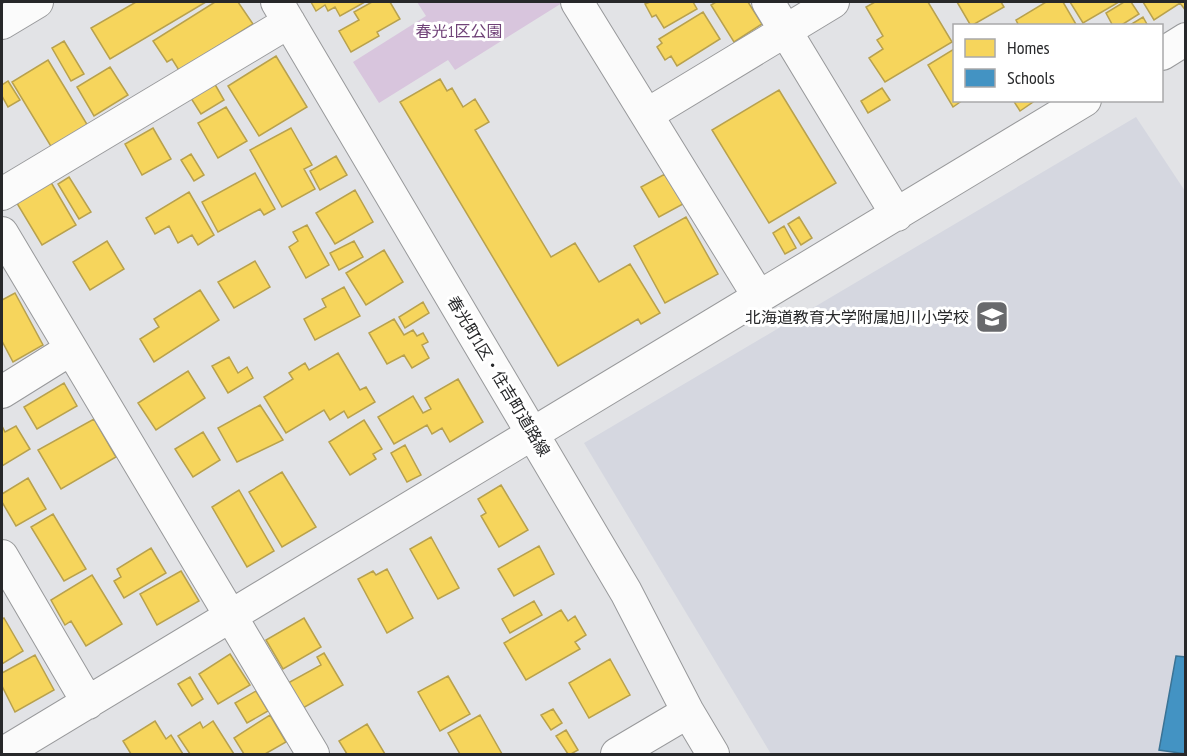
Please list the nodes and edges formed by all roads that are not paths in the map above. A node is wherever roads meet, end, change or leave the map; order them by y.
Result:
1 (37, 2) edge
2 (577, 2) edge
3 (768, 2) edge
4 (833, 2) edge
5 (283, 12) edge
6 (2, 23) edge
7 (786, 30) junction
8 (1185, 39) edge
9 (1163, 53) edge
10 (1082, 102) edge
11 (648, 114) junction
12 (2, 194) edge
13 (897, 215) junction
14 (2, 233) edge
15 (759, 297) junction
16 (70, 349) junction
17 (2, 392) edge
18 (532, 433) junction
19 (2, 556) edge
20 (230, 619) junction
21 (88, 703) junction
22 (688, 712) junction
23 (2, 754) edge
24 (313, 754) edge
25 (617, 754) edge
26 (713, 754) edge

1 - 6 street
2 - 11 street
3 - 7 street
4 - 7 street
5 - 12 street
5 - 18 street, 春光町1区・住吉町道路線
7 - 11 street
7 - 13 street
8 - 9 street
10 - 13 street
11 - 15 street
13 - 15 street
14 - 16 street
15 - 18 street
16 - 17 street
16 - 20 street
18 - 20 street
18 - 22 street, 春光町1区・住吉町道路線
19 - 21 street
20 - 21 street
20 - 24 street
21 - 23 street
22 - 25 street
22 - 26 street, 春光町1区・住吉町道路線

